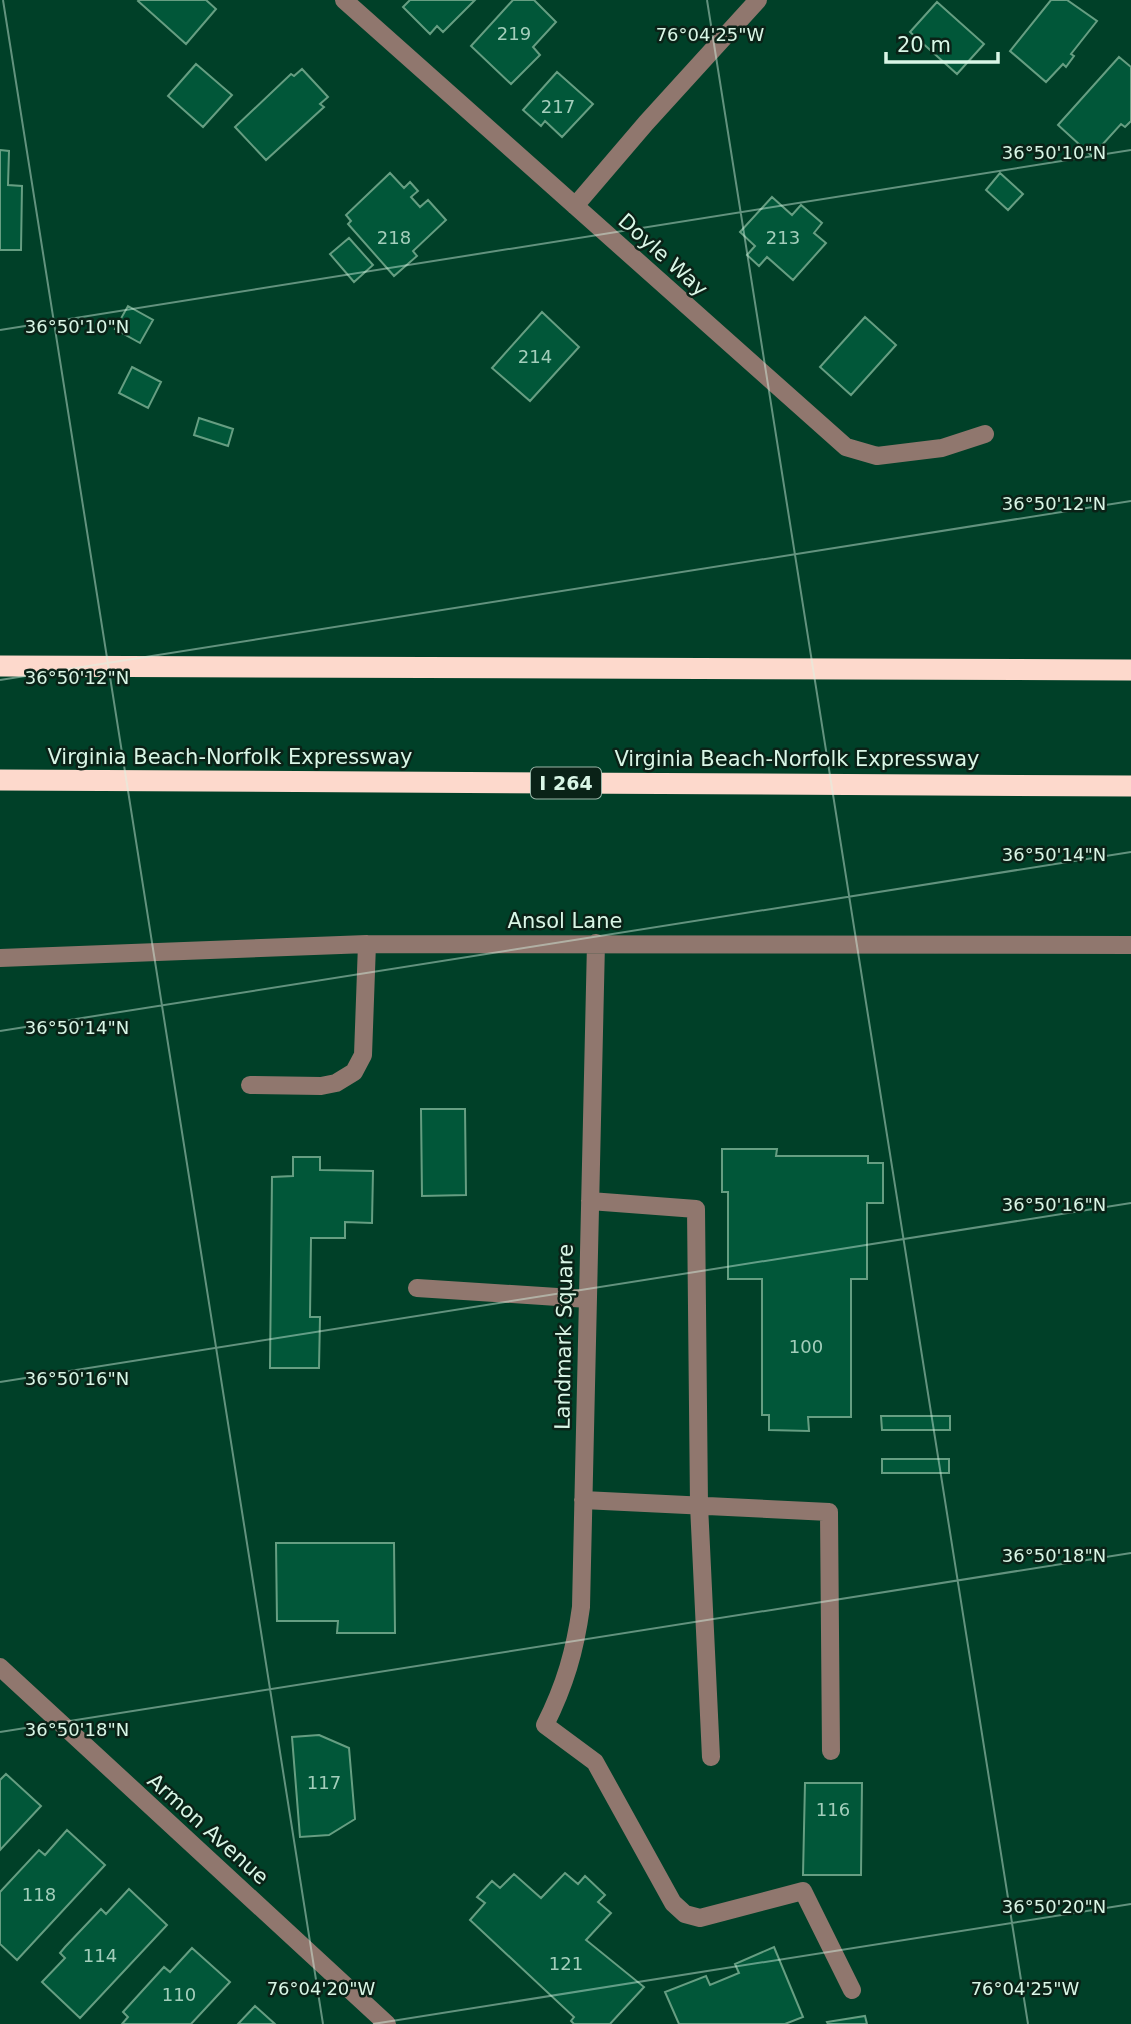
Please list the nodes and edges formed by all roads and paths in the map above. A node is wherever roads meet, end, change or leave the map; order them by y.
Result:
1 (344, 0) edge
2 (758, 0) edge
3 (575, 206) junction
4 (985, 434) dead end
5 (0, 666) edge
6 (1131, 670) edge
7 (0, 780) edge
8 (1131, 786) edge
9 (596, 943) junction
10 (367, 944) junction
11 (1131, 945) edge
12 (0, 958) edge
13 (250, 1085) dead end
14 (590, 1201) junction
15 (417, 1288) dead end
16 (588, 1299) junction
17 (583, 1500) junction
18 (699, 1505) junction
19 (0, 1667) edge
20 (831, 1751) dead end
21 (711, 1757) dead end
22 (852, 1990) dead end
23 (387, 2024) edge

1 - 3 street, Doyle Way
2 - 3 street
3 - 4 street, Doyle Way
5 - 6 highway
7 - 8 highway, Virginia Beach-Norfolk Expressway / I 264
9 - 10 street, Ansol Lane
9 - 11 street, Ansol Lane
9 - 14 street, Landmark Square
10 - 12 street, Ansol Lane
10 - 13 street
14 - 16 street, Landmark Square
14 - 18 street
15 - 16 street
16 - 17 street, Landmark Square
17 - 18 street
17 - 22 street, Landmark Square
18 - 20 street
18 - 21 street
19 - 23 street, Armon Avenue

